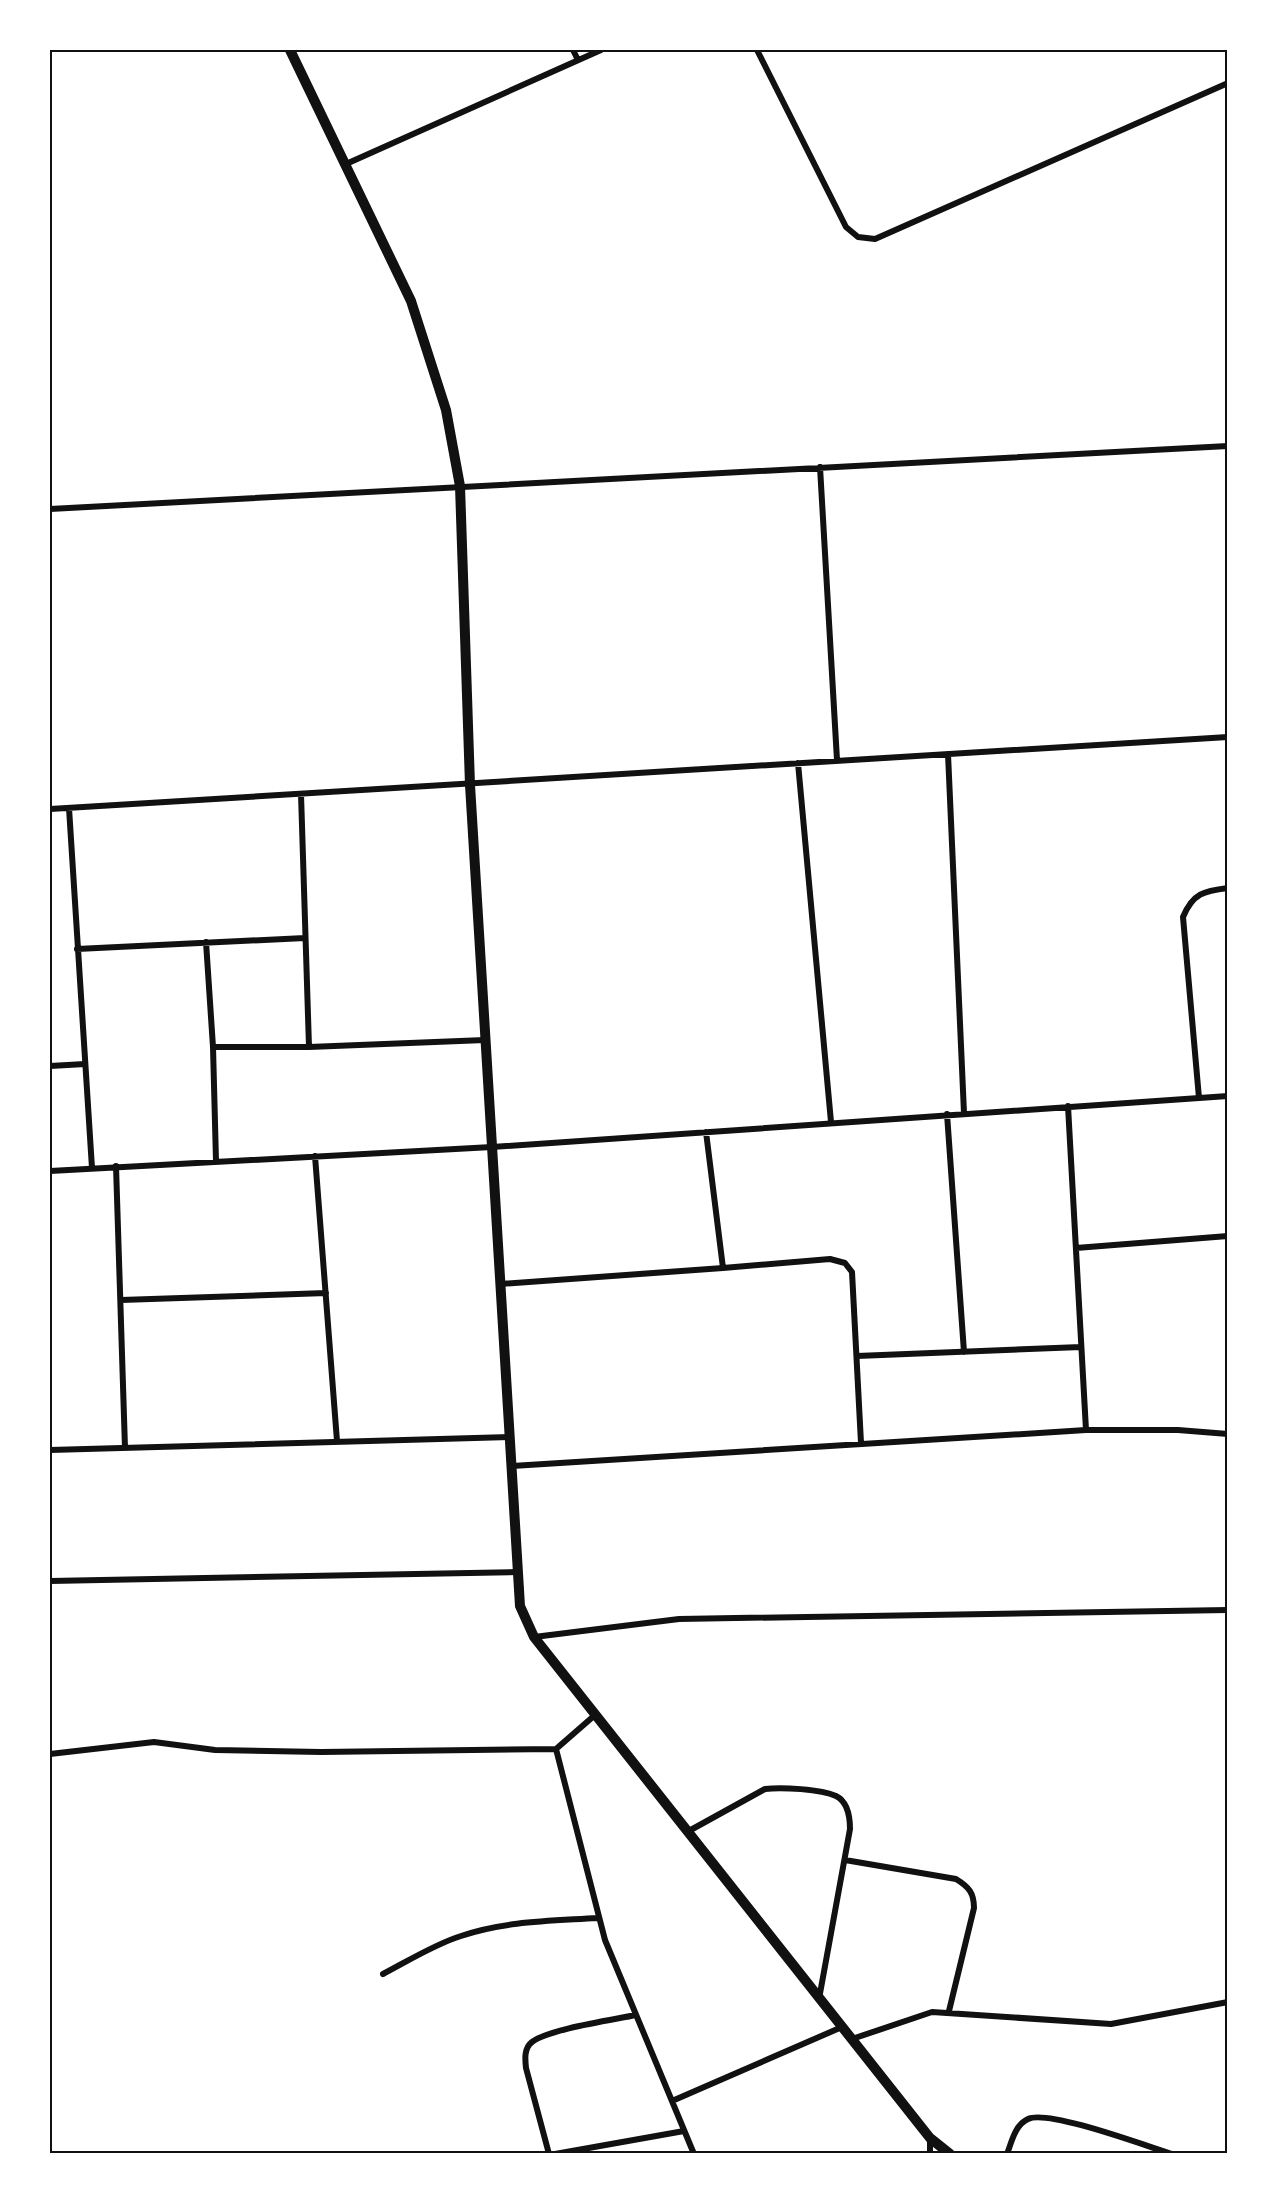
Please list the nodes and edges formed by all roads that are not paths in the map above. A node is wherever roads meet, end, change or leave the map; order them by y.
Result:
1 (290, 50) edge
2 (573, 50) edge
3 (601, 50) edge
4 (757, 50) edge
5 (578, 60) junction
6 (1227, 83) edge
7 (346, 165) junction
8 (1227, 446) edge
9 (820, 467) junction
10 (460, 486) junction
11 (50, 509) edge
12 (1227, 737) edge
13 (948, 754) junction
14 (837, 760) junction
15 (798, 763) junction
16 (470, 784) junction
17 (301, 794) junction
18 (69, 808) junction
19 (50, 809) edge
20 (1227, 888) edge
21 (305, 938) junction
22 (206, 942) junction
23 (77, 949) junction
24 (485, 1040) junction
25 (213, 1047) junction
26 (309, 1047) junction
27 (85, 1064) junction
28 (50, 1066) edge
29 (1227, 1096) edge
30 (1199, 1098) junction
31 (1068, 1106) junction
32 (964, 1113) junction
33 (946, 1114) junction
34 (831, 1122) junction
35 (706, 1132) junction
36 (492, 1147) junction
37 (315, 1156) junction
38 (216, 1161) junction
39 (116, 1166) junction
40 (92, 1168) junction
41 (50, 1171) edge
42 (1227, 1236) edge
43 (1076, 1248) junction
44 (723, 1268) junction
45 (500, 1284) junction
46 (326, 1293) junction
47 (121, 1300) junction
48 (1081, 1347) junction
49 (964, 1352) junction
50 (857, 1356) junction
51 (1086, 1430) junction
52 (1227, 1434) edge
53 (510, 1437) junction
54 (337, 1441) junction
55 (861, 1443) junction
56 (125, 1448) junction
57 (50, 1450) edge
58 (512, 1466) junction
59 (518, 1572) junction
60 (50, 1581) edge
61 (1227, 1610) edge
62 (534, 1637) junction
63 (595, 1715) junction
64 (556, 1749) junction
65 (50, 1754) edge
66 (687, 1833) junction
67 (844, 1860) junction
68 (597, 1918) junction
69 (383, 1974) dead end
70 (819, 1999) junction
71 (1227, 2002) edge
72 (949, 2011) junction
73 (636, 2015) junction
74 (842, 2027) junction
75 (852, 2040) junction
76 (672, 2100) junction
77 (684, 2131) junction
78 (930, 2138) junction
79 (567, 2152) edge
80 (549, 2154) edge
81 (555, 2154) edge
82 (694, 2154) edge
83 (930, 2154) edge
84 (950, 2154) edge
85 (1007, 2154) edge
86 (1172, 2154) edge

1 - 7 street
2 - 5 street
3 - 5 street
4 - 6 street
5 - 7 street
7 - 10 street
8 - 9 street
9 - 10 street
9 - 14 street
10 - 11 street
10 - 16 street
12 - 13 street
13 - 14 street
13 - 32 street
14 - 15 street
15 - 16 street
15 - 34 street
16 - 17 street
16 - 24 street
17 - 18 street
17 - 21 street
18 - 19 street
18 - 23 street
20 - 30 street
21 - 22 street
21 - 26 street
22 - 23 street
22 - 25 street
23 - 27 street
24 - 26 street
24 - 36 street
25 - 26 street
25 - 38 street
27 - 28 street
27 - 40 street
29 - 30 street
30 - 31 street
31 - 32 street
31 - 43 street
32 - 33 street
33 - 34 street
33 - 49 street
34 - 35 street
35 - 36 street
35 - 44 street
36 - 37 street
36 - 45 street
37 - 38 street
37 - 46 street
38 - 39 street
39 - 40 street
39 - 47 street
40 - 41 street
42 - 43 street
43 - 48 street
44 - 45 street
44 - 50 street
45 - 53 street
46 - 47 street
46 - 54 street
47 - 56 street
48 - 49 street
48 - 51 street
49 - 50 street
50 - 55 street
51 - 52 street
51 - 55 street
53 - 54 street
53 - 58 street
54 - 56 street
55 - 58 street
56 - 57 street
58 - 59 street
59 - 60 street
59 - 62 street
61 - 62 street
62 - 63 street
63 - 64 street
63 - 66 street
64 - 65 street
64 - 68 street
66 - 67 street
66 - 70 street
67 - 70 street
67 - 72 street
68 - 69 street
68 - 73 street
70 - 74 street
71 - 72 street
72 - 75 street
73 - 76 street
73 - 80 street
74 - 75 street
74 - 76 street
75 - 78 street
76 - 77 street
77 - 79 street
77 - 82 street
78 - 83 street
78 - 84 street
79 - 81 street
85 - 86 street

